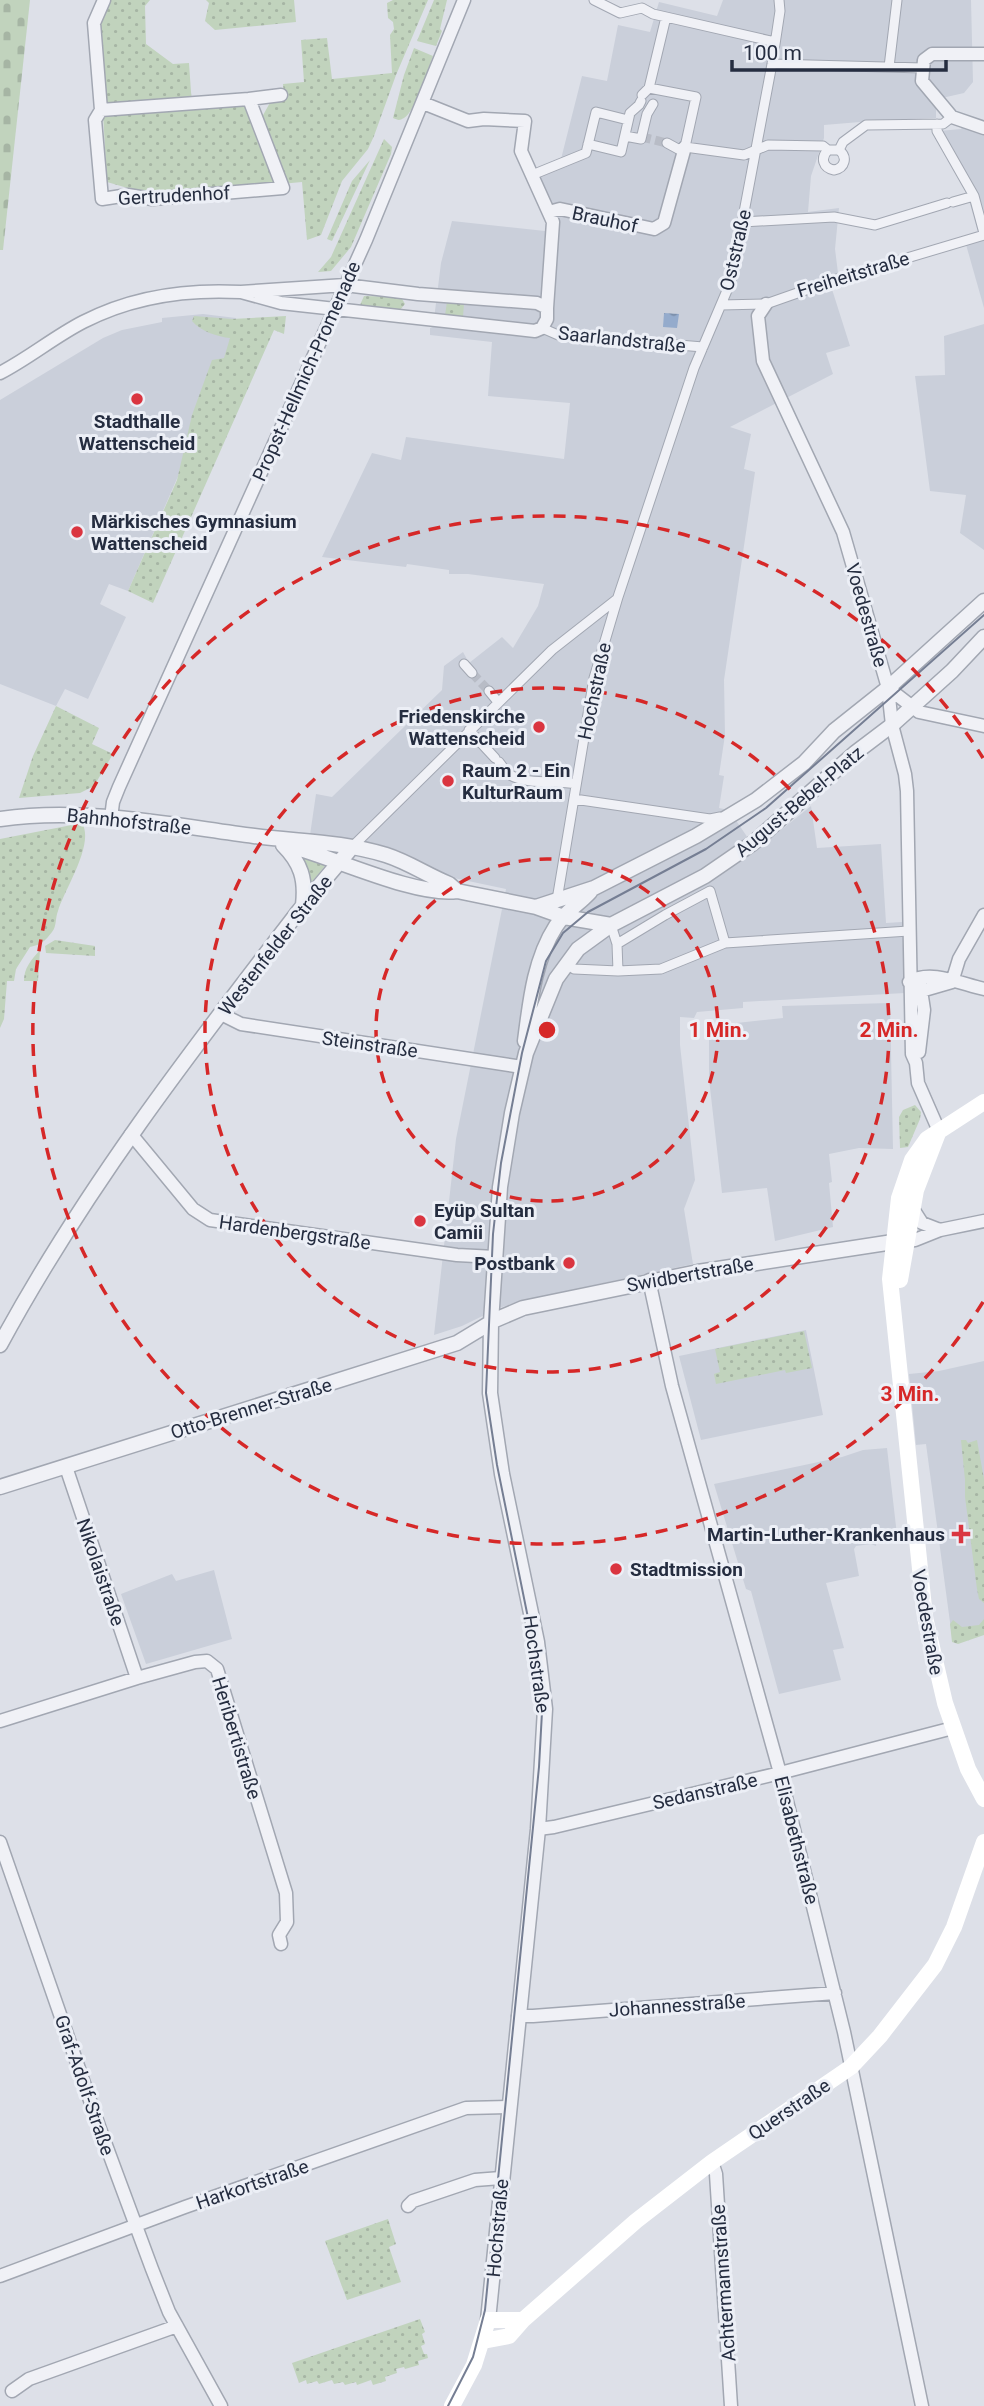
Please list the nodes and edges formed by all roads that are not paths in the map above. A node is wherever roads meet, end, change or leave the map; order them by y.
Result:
1 (104, 0) edge
2 (464, 0) edge
3 (594, 0) edge
4 (779, 0) edge
5 (897, 0) edge
6 (640, 4) edge
7 (666, 18) junction
8 (775, 42) junction
9 (984, 54) edge
10 (772, 64) junction
11 (889, 67) junction
12 (923, 68) junction
13 (281, 95) dead end
14 (649, 96) junction
15 (249, 99) junction
16 (422, 103) junction
17 (101, 110) junction
18 (952, 117) junction
19 (628, 120) junction
20 (937, 124) junction
21 (984, 128) edge
22 (625, 136) junction
23 (667, 143) tunnel mouth
24 (589, 144) junction
25 (685, 147) junction
26 (756, 148) junction
27 (839, 149) junction
28 (828, 150) junction
29 (532, 175) junction
30 (974, 196) junction
31 (549, 212) junction
32 (742, 222) junction
33 (984, 234) edge
34 (345, 285) junction
35 (241, 292) junction
36 (418, 294) junction
37 (766, 304) junction
38 (721, 305) junction
39 (547, 308) junction
40 (334, 309) junction
41 (416, 318) junction
42 (542, 328) junction
43 (703, 347) junction
44 (0, 373) edge
45 (617, 600) junction
46 (984, 601) edge
47 (984, 637) edge
48 (464, 664) dead end
49 (472, 673) tunnel mouth
50 (888, 688) junction
51 (489, 691) tunnel mouth
52 (498, 702) junction
53 (912, 706) junction
54 (892, 725) junction
55 (984, 726) edge
56 (469, 730) junction
57 (576, 784) junction
58 (574, 799) junction
59 (736, 814) junction
60 (111, 818) junction
61 (0, 819) edge
62 (259, 837) junction
63 (280, 843) junction
64 (352, 847) junction
65 (340, 862) junction
66 (594, 888) junction
67 (457, 891) junction
68 (556, 900) junction
69 (302, 906) junction
70 (536, 907) junction
71 (984, 915) edge
72 (564, 917) junction
73 (611, 925) junction
74 (909, 931) junction
75 (725, 943) junction
76 (617, 944) junction
77 (566, 963) junction
78 (618, 971) junction
79 (914, 980) junction
80 (952, 982) junction
81 (984, 989) edge
82 (921, 991) junction
83 (221, 1014) junction
84 (524, 1060) junction
85 (916, 1063) junction
86 (984, 1102) edge
87 (939, 1131) junction
88 (131, 1134) junction
89 (913, 1209) junction
90 (984, 1221) edge
91 (940, 1230) junction
92 (900, 1241) junction
93 (495, 1257) junction
94 (649, 1280) junction
95 (491, 1322) junction
96 (0, 1345) edge
97 (66, 1467) junction
98 (2, 1485) edge
99 (137, 1678) junction
100 (0, 1721) edge
101 (953, 1728) junction
102 (780, 1773) junction
103 (984, 1799) edge
104 (538, 1829) junction
105 (0, 1842) edge
106 (984, 1842) edge
107 (281, 1944) dead end
108 (835, 1993) junction
109 (519, 2015) junction
110 (851, 2067) junction
111 (508, 2107) junction
112 (712, 2162) junction
113 (501, 2179) junction
114 (408, 2206) dead end
115 (136, 2227) junction
116 (0, 2276) edge
117 (488, 2320) junction
118 (523, 2320) junction
119 (177, 2326) junction
120 (483, 2341) junction
121 (12, 2391) dead end
122 (221, 2406) edge
123 (452, 2406) edge
124 (731, 2406) edge
125 (922, 2406) edge

1 - 17 street, Gertrudenhof
2 - 16 street, Propst-Hellmich-Promenade
3 - 6 street
4 - 8 street, Oststraße
5 - 11 street
6 - 7 street
7 - 8 street
7 - 14 street
8 - 10 street, Oststraße
9 - 12 street
10 - 11 street
10 - 26 street, Oststraße
11 - 12 street
12 - 18 street
13 - 15 street
14 - 19 street
14 - 22 street
14 - 25 street
15 - 17 street
15 - 17 street, Gertrudenhof
16 - 29 street, Brauhof
16 - 34 street, Propst-Hellmich-Promenade
18 - 20 street
18 - 21 street
19 - 22 street
19 - 24 street
20 - 27 street
20 - 30 street
22 - 24 street
23 - 25 street
24 - 29 street
25 - 26 street
25 - 31 street, Brauhof
26 - 28 street
26 - 32 street, Oststraße
27 - 28 street
27 - 28 street
29 - 31 street, Brauhof
30 - 32 street
30 - 33 street
31 - 39 street, Brauhof
32 - 38 street, Oststraße
33 - 37 street, Freiheitstraße
34 - 35 street, Saarlandstraße
34 - 36 street, Saarlandstraße
34 - 40 street, Propst-Hellmich-Promenade
35 - 40 street, Saarlandstraße
35 - 44 street, Saarlandstraße
36 - 39 street, Saarlandstraße
36 - 41 street
37 - 38 street, Freiheitstraße
37 - 50 street, Voedestraße
38 - 43 street, Oststraße
39 - 42 street, Saarlandstraße
40 - 41 street, Saarlandstraße
40 - 60 street, Propst-Hellmich-Promenade
41 - 42 street, Saarlandstraße
42 - 43 street, Saarlandstraße
43 - 45 street, Oststraße
45 - 52 street, Westenfelder Straße
45 - 57 street, Hochstraße
46 - 50 street, August-Bebel-Platz
47 - 53 street, August-Bebel-Platz
48 - 49 street
50 - 53 street
50 - 54 street, Voedestraße
50 - 59 street, August-Bebel-Platz
51 - 52 street
52 - 56 street, Westenfelder Straße
53 - 54 street, August-Bebel-Platz
53 - 55 street
54 - 73 street, August-Bebel-Platz
54 - 74 street, Voedestraße
56 - 57 street
56 - 64 street, Westenfelder Straße
57 - 58 street, Hochstraße
58 - 59 street, August-Bebel-Platz
58 - 68 street, Hochstraße
59 - 66 street, August-Bebel-Platz
60 - 61 street, Bahnhofstraße
60 - 62 street, Bahnhofstraße
62 - 63 street, Bahnhofstraße
62 - 64 street, Bahnhofstraße
63 - 65 street, Bahnhofstraße
63 - 69 street
64 - 65 street, Westenfelder Straße
64 - 67 street, Bahnhofstraße
65 - 67 street, Bahnhofstraße
65 - 69 street, Westenfelder Straße
66 - 68 street, August-Bebel-Platz
66 - 72 street, August-Bebel-Platz
67 - 70 street, Bahnhofstraße
68 - 70 street, August-Bebel-Platz
69 - 83 street, Westenfelder Straße
70 - 72 street, Bahnhofstraße
71 - 80 street
72 - 73 street, Bahnhofstraße
72 - 84 street, Hochstraße
73 - 76 street
73 - 77 street, Hochstraße
74 - 75 street
74 - 79 street, Voedestraße
75 - 76 street
75 - 78 street
76 - 78 street
77 - 78 street
77 - 84 street, Hochstraße
79 - 80 street
79 - 82 street
79 - 85 street, Voedestraße
80 - 81 street
80 - 82 street
82 - 85 street, Voedestraße
83 - 84 street, Steinstraße
83 - 88 street, Westenfelder Straße
84 - 93 street, Hochstraße
85 - 87 street, Voedestraße
86 - 87 main road
87 - 89 main road, Voedestraße
87 - 92 main road, Voedestraße
88 - 93 street, Hardenbergstraße
88 - 96 street, Westenfelder Straße
89 - 91 street
89 - 92 main road, Voedestraße
90 - 91 street
91 - 92 street
92 - 94 street, Swidbertstraße
92 - 101 main road, Voedestraße
93 - 95 street, Hochstraße
94 - 95 street, Swidbertstraße
94 - 102 street, Elisabethstraße
95 - 97 street, Otto-Brenner-Straße
95 - 104 street, Hochstraße
97 - 98 street, Otto-Brenner-Straße
97 - 99 street, Nikolaistraße
99 - 100 street, Heribertistraße
99 - 107 street, Heribertistraße
101 - 102 street, Sedanstraße
101 - 103 main road, Voedestraße
102 - 104 street, Sedanstraße
102 - 108 street, Elisabethstraße
104 - 109 street, Hochstraße
105 - 115 street, Graf-Adolf-Straße
106 - 110 main road, Querstraße
108 - 109 street, Johannesstraße
108 - 110 street, Elisabethstraße
109 - 111 street, Hochstraße
110 - 112 main road, Querstraße
110 - 125 street, Elisabethstraße
111 - 113 street, Hochstraße
111 - 115 street, Harkortstraße
112 - 118 main road, Querstraße
112 - 124 street, Achtermannstraße
113 - 114 street
113 - 117 street, Hochstraße
115 - 116 street, Harkortstraße
115 - 119 street, Graf-Adolf-Straße
117 - 118 main road
117 - 120 main road
118 - 120 main road, Querstraße
119 - 121 street
119 - 122 street, Graf-Adolf-Straße
120 - 123 main road

